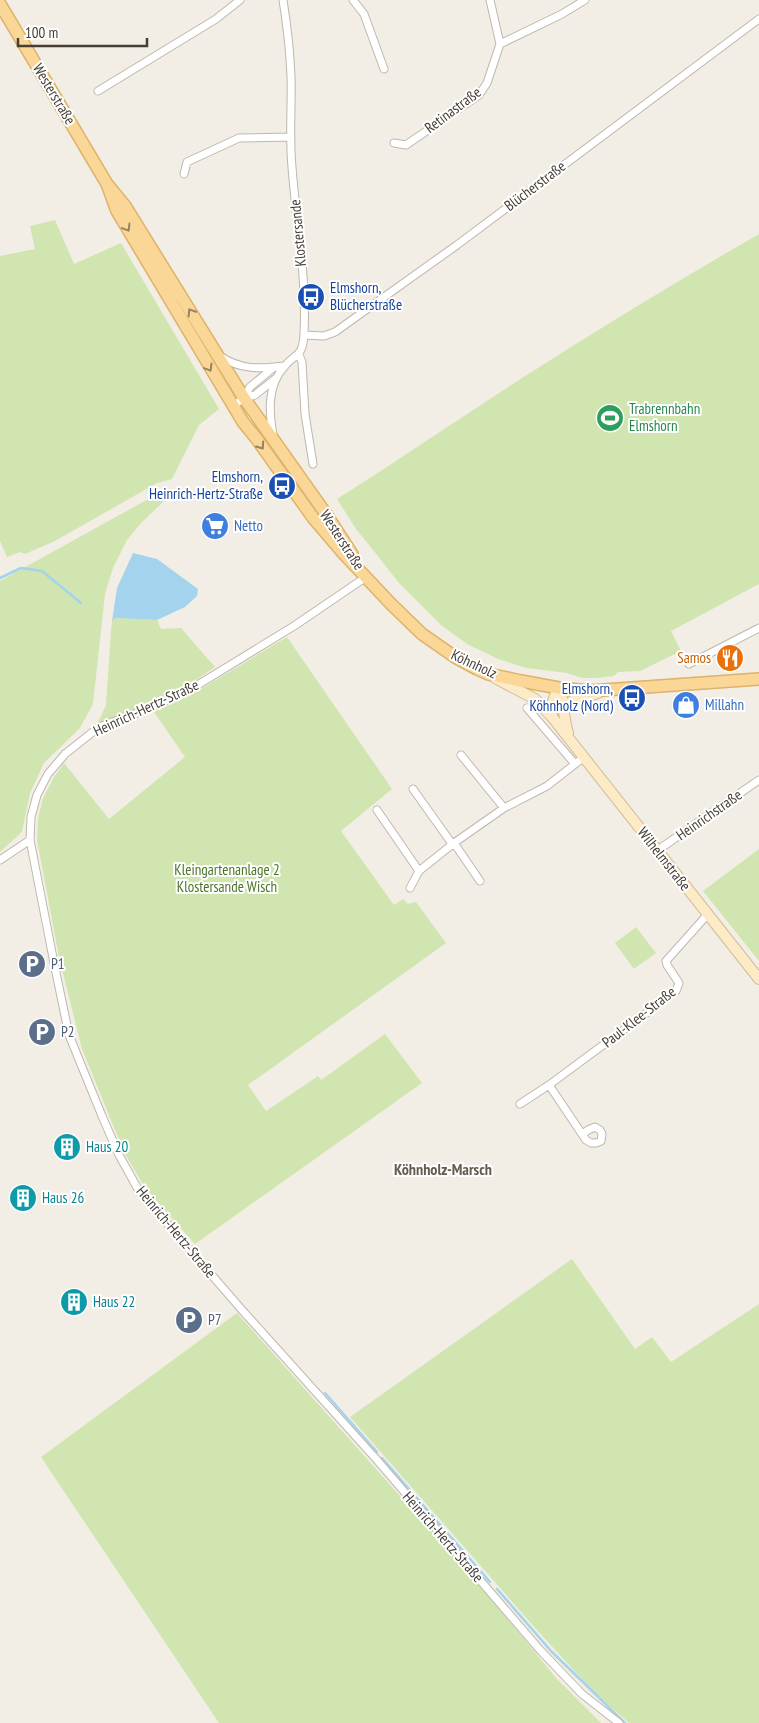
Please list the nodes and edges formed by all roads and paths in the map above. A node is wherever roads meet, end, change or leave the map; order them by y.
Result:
1 (240, 0) edge
2 (283, 0) edge
3 (353, 0) edge
4 (490, 0) edge
5 (585, 0) edge
6 (0, 4) edge
7 (759, 19) edge
8 (500, 44) junction
9 (384, 69) dead end
10 (98, 91) dead end
11 (291, 137) junction
12 (394, 143) dead end
13 (184, 174) dead end
14 (107, 184) junction
15 (304, 335) junction
16 (216, 354) junction
17 (298, 355) junction
18 (284, 366) junction
19 (273, 368) junction
20 (277, 377) junction
21 (244, 398) junction
22 (233, 406) junction
23 (274, 441) junction
24 (314, 464) dead end
25 (366, 576) junction
26 (759, 628) edge
27 (689, 664) dead end
28 (488, 674) junction
29 (759, 679) edge
30 (559, 688) junction
31 (615, 689) junction
32 (526, 708) dead end
33 (564, 710) junction
34 (552, 717) junction
35 (570, 739) junction
36 (461, 755) dead end
37 (584, 757) junction
38 (575, 764) junction
39 (759, 780) edge
40 (413, 790) dead end
41 (504, 808) junction
42 (377, 810) dead end
43 (30, 840) junction
44 (454, 843) junction
45 (658, 850) junction
46 (0, 860) edge
47 (419, 871) junction
48 (480, 881) dead end
49 (410, 888) dead end
50 (708, 914) junction
51 (759, 979) edge
52 (549, 1085) junction
53 (520, 1104) dead end
54 (583, 1134) dead end
55 (619, 1723) edge

1 - 10 street
2 - 11 street, Klostersande
3 - 9 street
4 - 8 street
5 - 8 street
6 - 14 main road, Westerstraße
7 - 15 street, Blücherstraße
8 - 12 street, Retinastraße
11 - 13 street
11 - 15 street, Klostersande
16 -> 14 main road, Westerstraße
14 -> 22 main road, Westerstraße
15 - 17 street, Klostersande
16 - 19 street
16 - 21 main road, Westerstraße
17 - 18 street
17 - 24 street, Klostersande
18 - 19 street
18 - 20 street
19 - 21 street
20 - 21 street
20 - 23 street
21 - 22 street
21 - 23 main road, Westerstraße
22 -> 25 main road, Westerstraße
23 - 25 main road, Westerstraße
25 - 28 main road, Köhnholz
25 - 43 street, Heinrich-Hertz-Straße
26 - 27 street
28 - 30 main road, Köhnholz
28 - 34 main road, Wilhelmstraße
29 - 31 main road, Köhnholz
30 - 31 main road, Köhnholz
30 - 33 main road, Wilhelmstraße
30 - 34 main road
31 - 33 main road
32 - 38 street
33 - 35 main road, Wilhelmstraße
34 - 35 main road, Wilhelmstraße
35 - 37 main road, Wilhelmstraße
36 - 41 street
37 - 38 street
37 - 45 main road, Wilhelmstraße
38 - 41 street
39 - 45 street, Heinrichstraße
40 - 44 street
41 - 44 street
42 - 47 street
43 - 46 street
43 - 55 street, Heinrich-Hertz-Straße
44 - 47 street
44 - 48 street
45 - 50 main road, Wilhelmstraße
47 - 49 street
50 - 51 main road, Wilhelmstraße
50 - 52 street, Paul-Klee-Straße
52 - 53 street, Paul-Klee-Straße
52 - 54 street

